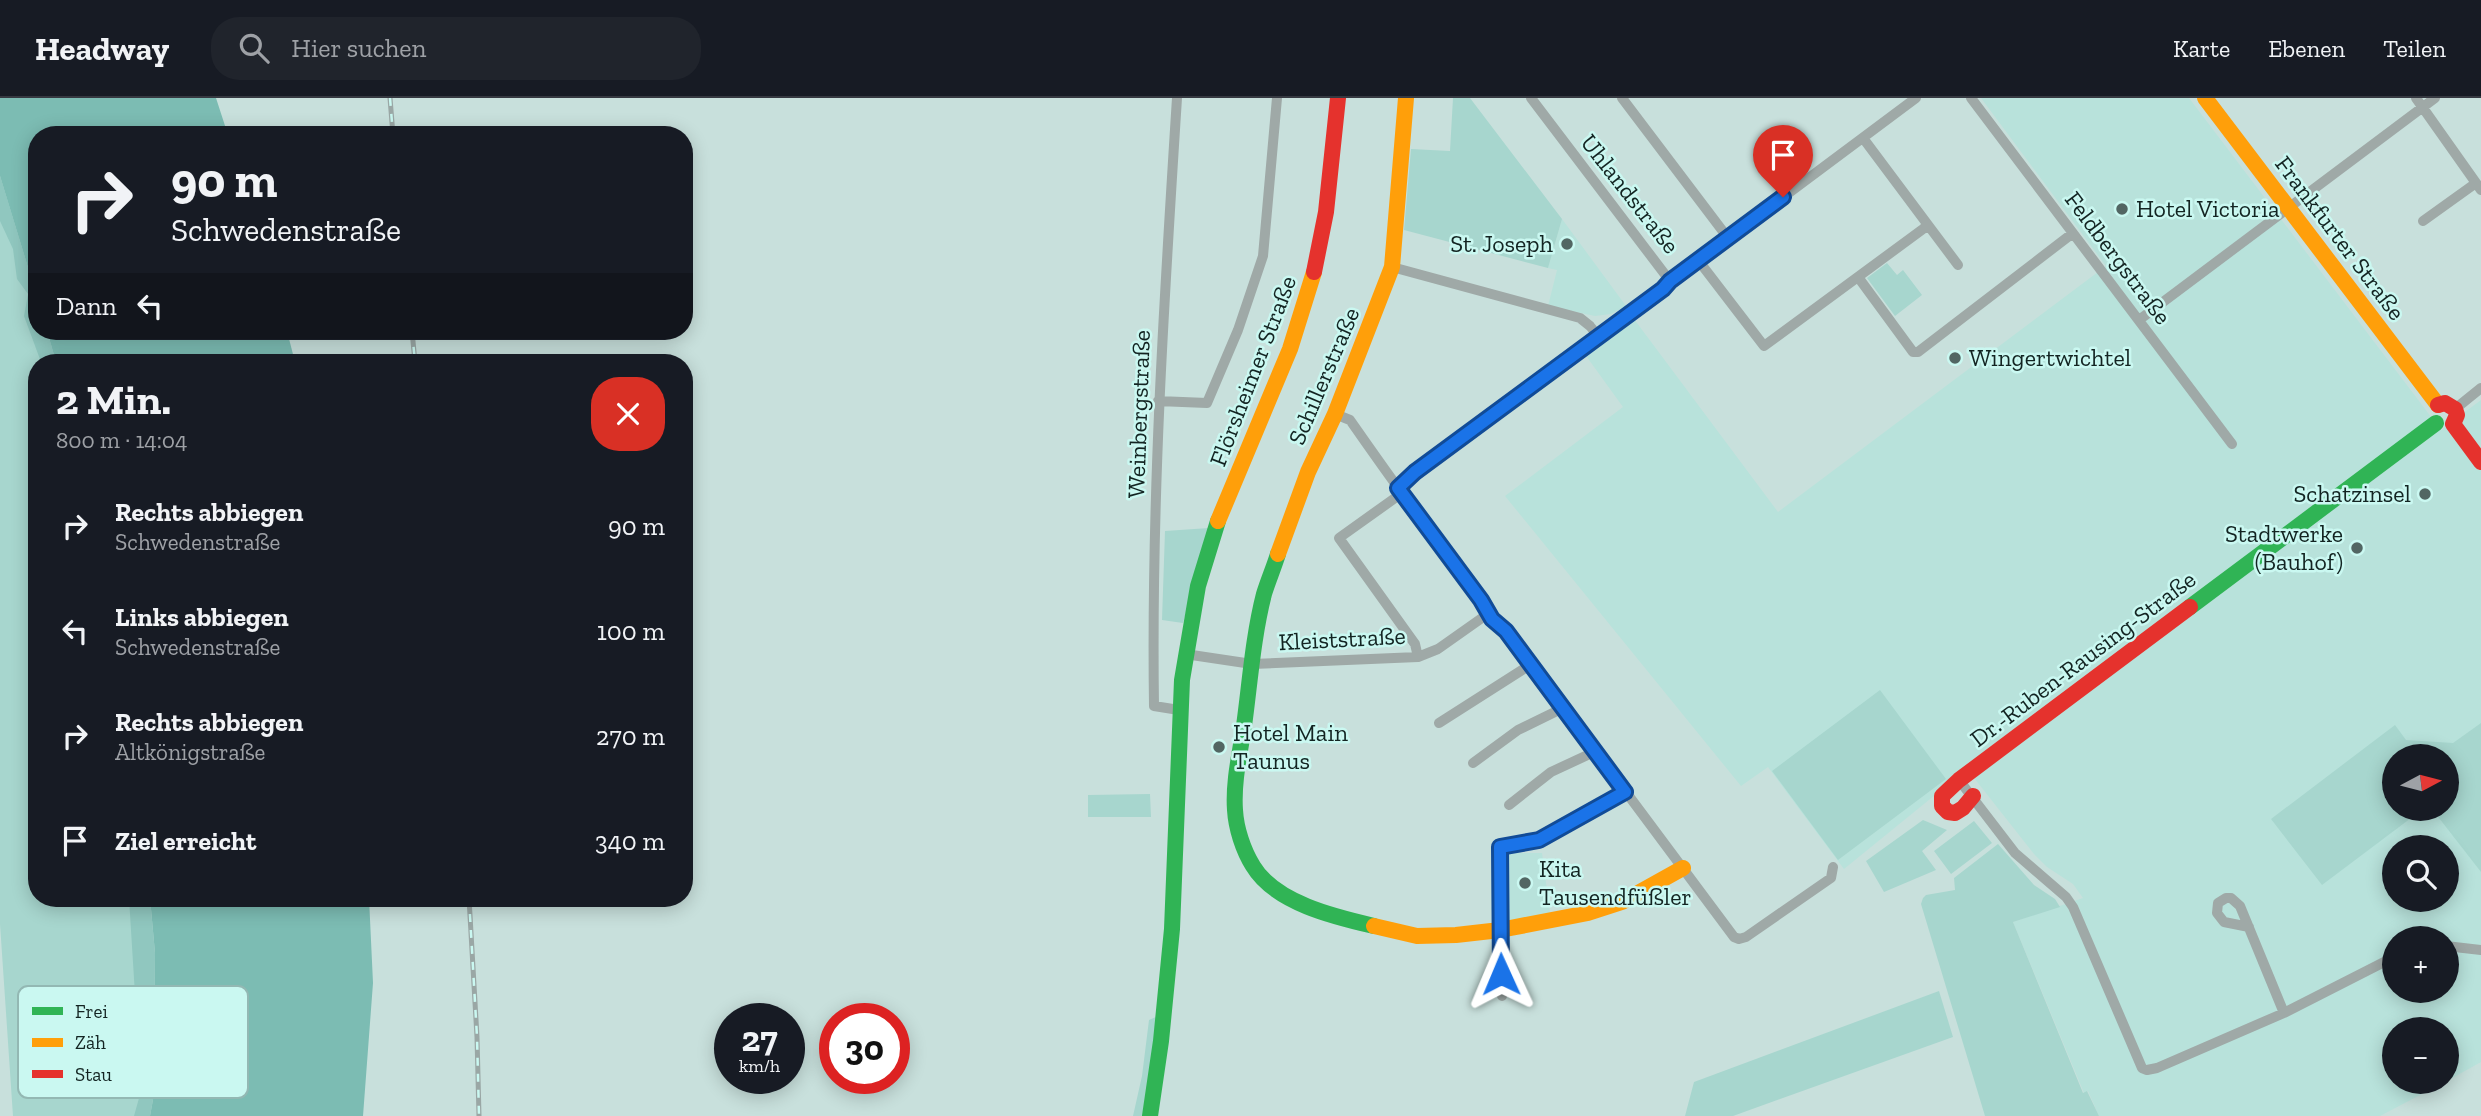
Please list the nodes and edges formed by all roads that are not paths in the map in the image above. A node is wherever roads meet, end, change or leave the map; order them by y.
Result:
1 (1177, 98) edge
2 (1277, 98) edge
3 (1339, 98) edge
4 (1406, 98) edge
5 (1531, 98) edge
6 (1622, 98) edge
7 (1916, 98) edge
8 (1971, 98) edge
9 (2205, 98) edge
10 (2435, 98) edge
11 (2419, 102) edge
12 (1863, 138) junction
13 (2479, 187) edge
14 (2288, 209) junction
15 (2423, 221) dead end
16 (1928, 225) junction
17 (2073, 233) junction
18 (1728, 238) junction
19 (1698, 260) junction
20 (1958, 265) dead end
21 (1392, 267) junction
22 (1858, 277) junction
23 (1670, 281) junction
24 (2139, 320) junction
25 (1598, 336) junction
26 (2481, 388) edge
27 (1158, 401) junction
28 (1335, 414) junction
29 (2448, 419) junction
30 (2232, 444) dead end
31 (2481, 462) edge
32 (1400, 490) junction
33 (1489, 613) junction
34 (1185, 654) junction
35 (1418, 657) junction
36 (1252, 664) junction
37 (1530, 666) junction
38 (1561, 709) junction
39 (1179, 710) junction
40 (1439, 723) dead end
41 (1594, 752) junction
42 (1473, 763) dead end
43 (1959, 780) junction
44 (1625, 792) junction
45 (1973, 796) junction
46 (1509, 805) dead end
47 (1833, 867) dead end
48 (1683, 868) junction
49 (2249, 927) dead end
50 (1500, 930) junction
51 (2459, 947) edge
52 (2481, 950) edge
53 (2382, 963) edge
54 (1502, 996) dead end
55 (2284, 1013) junction
56 (1150, 1116) edge

1 - 27 street, Weinbergstraße
2 - 27 street
3 - 34 street, Flörsheimer Straße
4 - 21 street, Schillerstraße
5 - 23 street, Uhlandstraße
6 - 18 street
7 - 12 street
8 - 17 street, Feldbergstraße
9 - 14 street, Frankfurter Straße
10 - 11 street
11 - 13 street
11 - 14 street
12 - 16 street
12 - 18 street
13 - 15 street
14 - 24 street
14 - 29 street, Frankfurter Straße
16 - 20 street
16 - 22 street
17 - 22 street
17 - 24 street, Feldbergstraße
18 - 19 street
19 - 22 street
19 - 23 street
21 - 25 street
21 - 28 street, Schillerstraße
23 - 25 street
24 - 30 street, Feldbergstraße
25 - 32 street
26 - 29 street
27 - 39 street, Weinbergstraße
28 - 32 street
28 - 36 street, Schillerstraße
29 - 31 street
29 - 43 street, Dr.-Ruben-Rausing-Straße
32 - 33 street
32 - 35 street
33 - 35 street, Kleiststraße
33 - 37 street
34 - 36 street, Kleiststraße
34 - 39 street, Flörsheimer Straße
35 - 36 street, Kleiststraße
36 - 50 street, Schillerstraße
37 - 38 street
37 - 40 street
38 - 41 street
38 - 42 street
39 - 56 street, Flörsheimer Straße
41 - 44 street
41 - 46 street
43 - 45 street, Dr.-Ruben-Rausing-Straße
43 - 45 street, Dr.-Ruben-Rausing-Straße
44 - 48 street
44 - 50 street
45 - 55 street, Dr.-Ruben-Rausing-Straße
47 - 48 street
48 - 50 street, Schillerstraße
49 - 55 street
50 - 54 street
51 - 52 street
53 - 55 street

